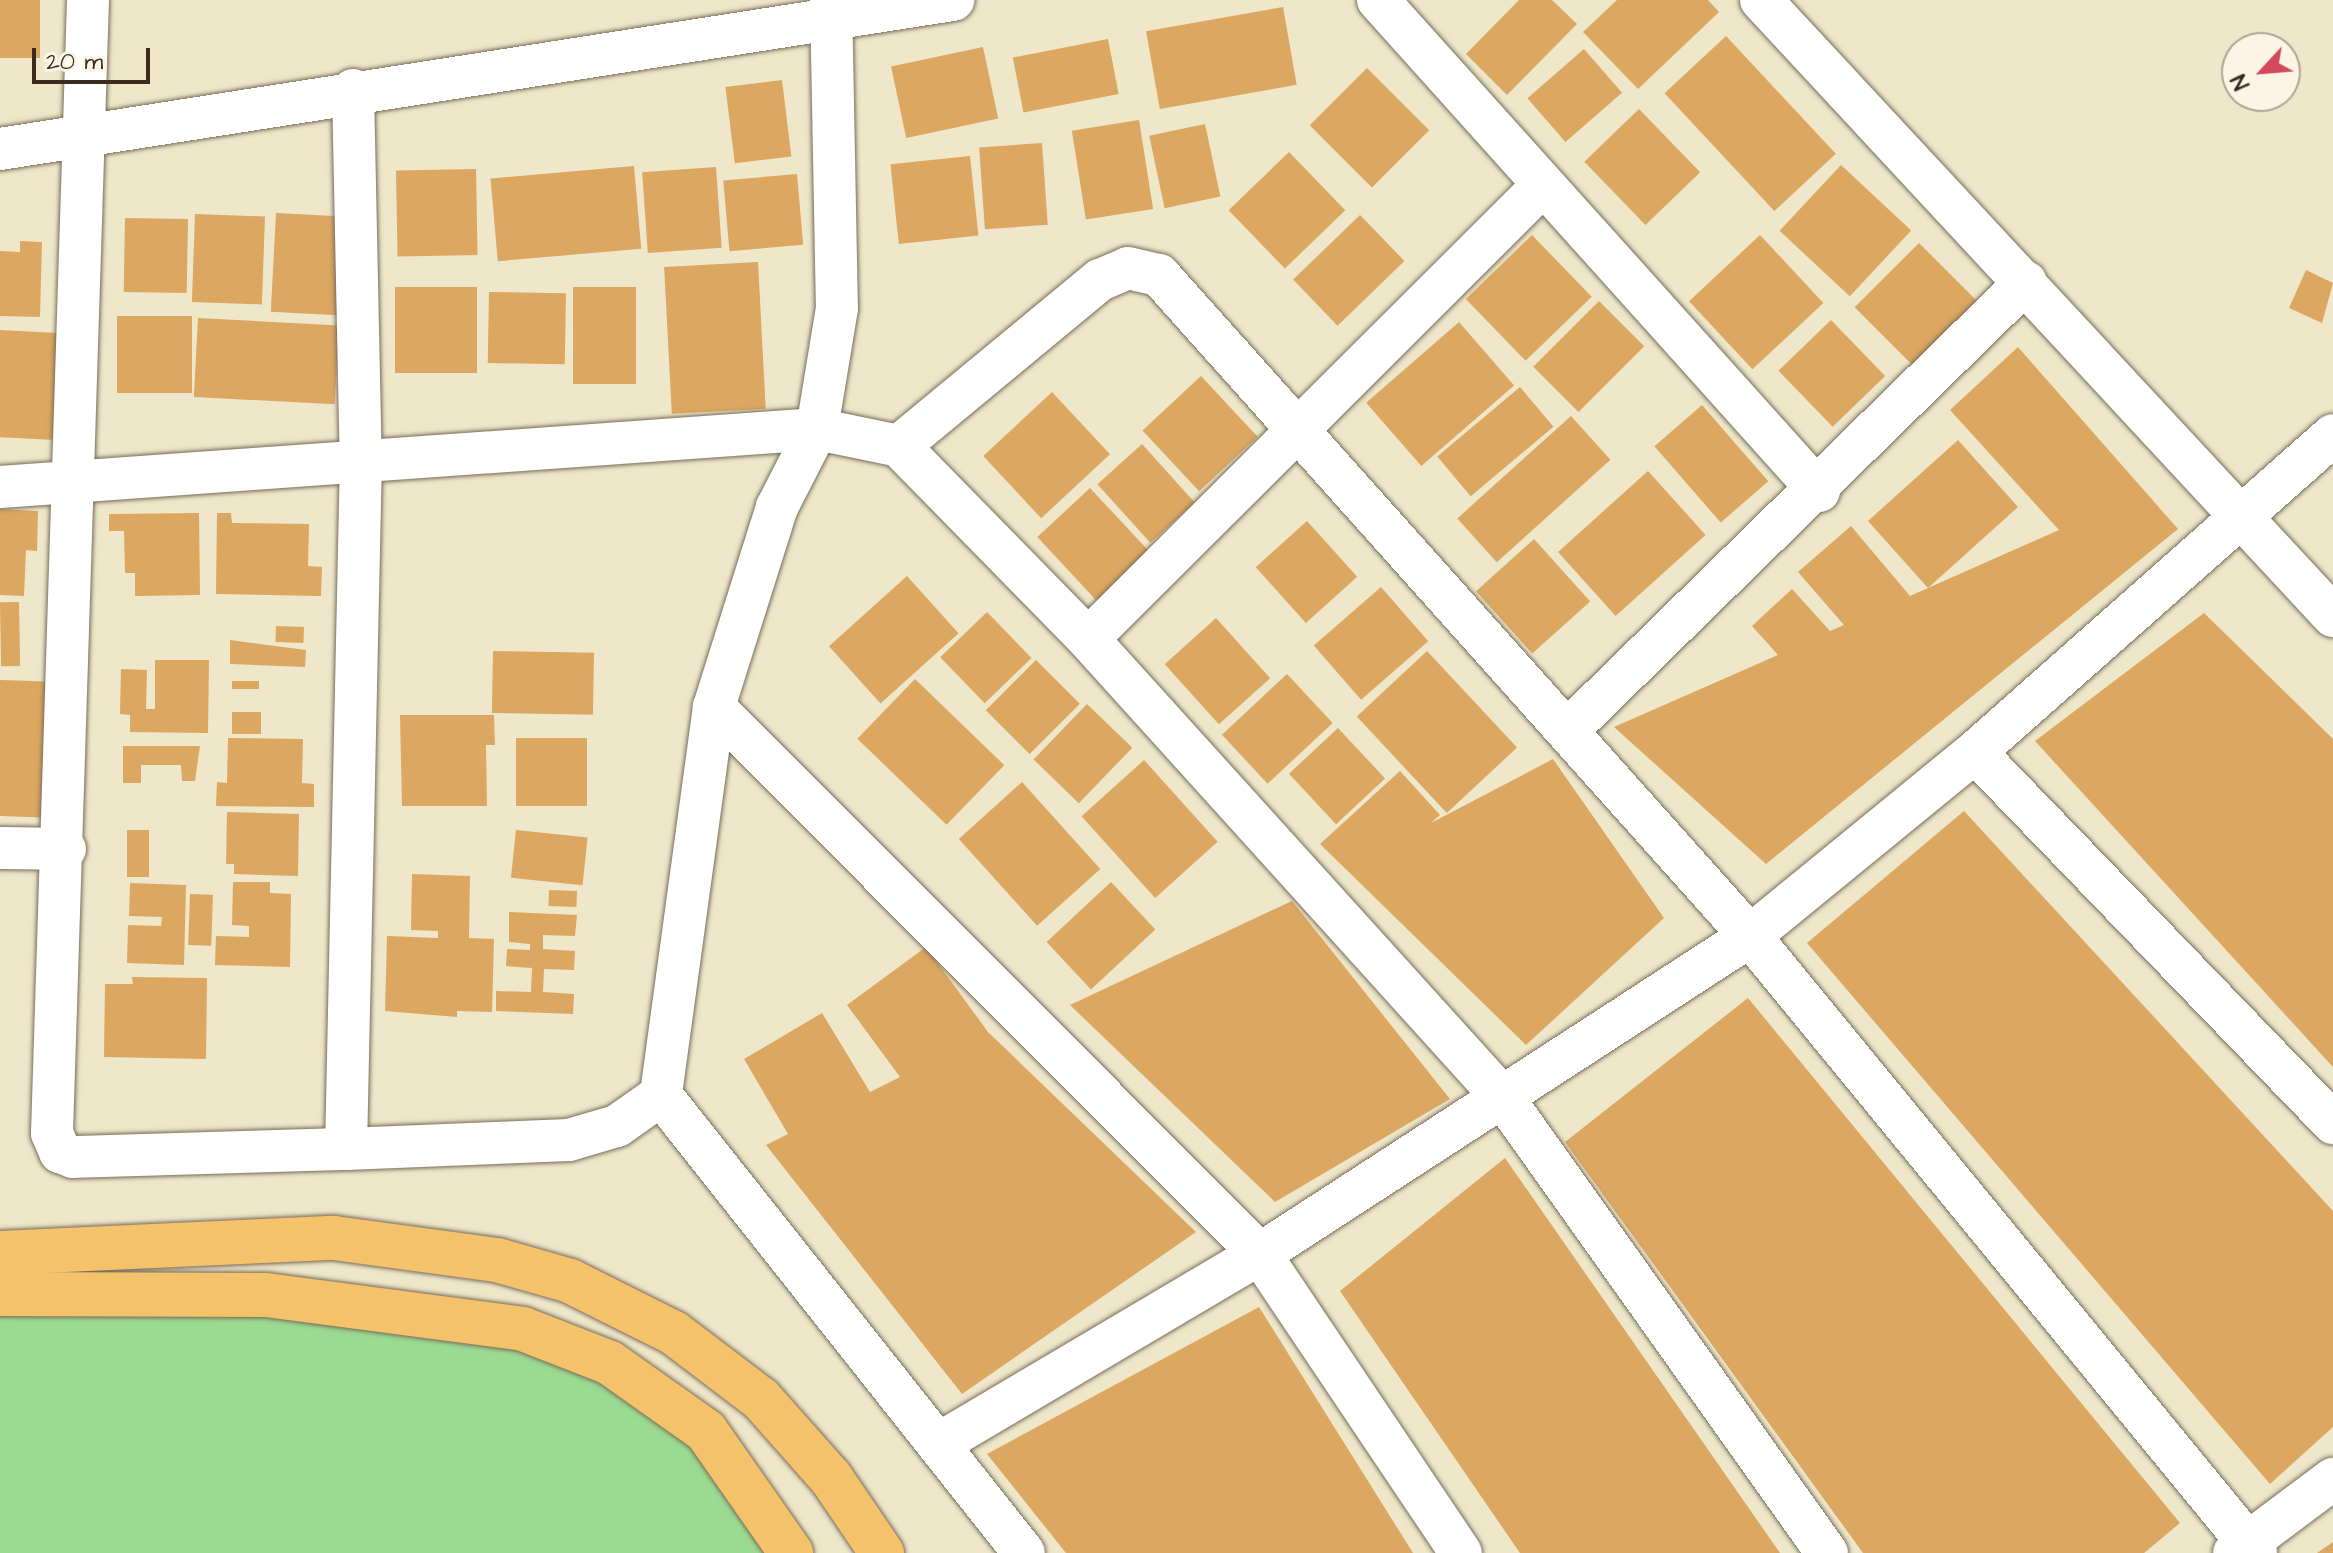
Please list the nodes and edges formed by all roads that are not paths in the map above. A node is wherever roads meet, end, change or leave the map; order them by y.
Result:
1 (88, 0) edge
2 (953, 0) edge
3 (1378, 0) edge
4 (1761, 0) edge
5 (831, 9) edge
6 (353, 90) junction
7 (86, 134) junction
8 (0, 149) edge
9 (1543, 185) junction
10 (2026, 282) junction
11 (1294, 426) junction
12 (817, 429) junction
13 (2333, 435) edge
14 (899, 446) junction
15 (361, 457) junction
16 (74, 485) junction
17 (0, 487) edge
18 (1819, 491) junction
19 (2239, 520) junction
20 (2333, 616) edge
21 (1088, 639) junction
22 (714, 707) junction
23 (1569, 729) junction
24 (1975, 752) junction
25 (0, 848) edge
26 (65, 849) junction
27 (1750, 936) junction
28 (661, 1095) junction
29 (1504, 1099) junction
30 (2333, 1123) edge
31 (346, 1149) junction
32 (0, 1253) edge
33 (1260, 1254) junction
34 (0, 1294) edge
35 (940, 1443) junction
36 (2333, 1479) edge
37 (2247, 1549) edge
38 (791, 1553) edge
39 (882, 1553) edge
40 (1024, 1553) edge
41 (1461, 1553) edge
42 (1827, 1553) edge

1 - 7 street
2 - 5 street
3 - 9 street
4 - 10 street
5 - 6 street
5 - 12 street
6 - 7 street
6 - 15 street
7 - 8 street
7 - 16 street
9 - 11 street
9 - 18 street
10 - 18 street
10 - 19 street
11 - 14 street
11 - 21 street
11 - 23 street
12 - 14 street
12 - 15 street
12 - 22 street
13 - 19 street
14 - 21 street
15 - 16 street
15 - 31 street
16 - 17 street
16 - 26 street
18 - 23 street
19 - 20 street
19 - 24 street
21 - 29 street
22 - 28 street
22 - 33 street
23 - 27 street
24 - 27 street
24 - 30 street
25 - 26 street
26 - 31 street
27 - 29 street
27 - 37 street
28 - 31 street
28 - 35 street
29 - 33 street
29 - 42 street
32 - 39 highway
33 - 35 street
33 - 41 street
34 - 38 highway
35 - 40 street
36 - 37 street

